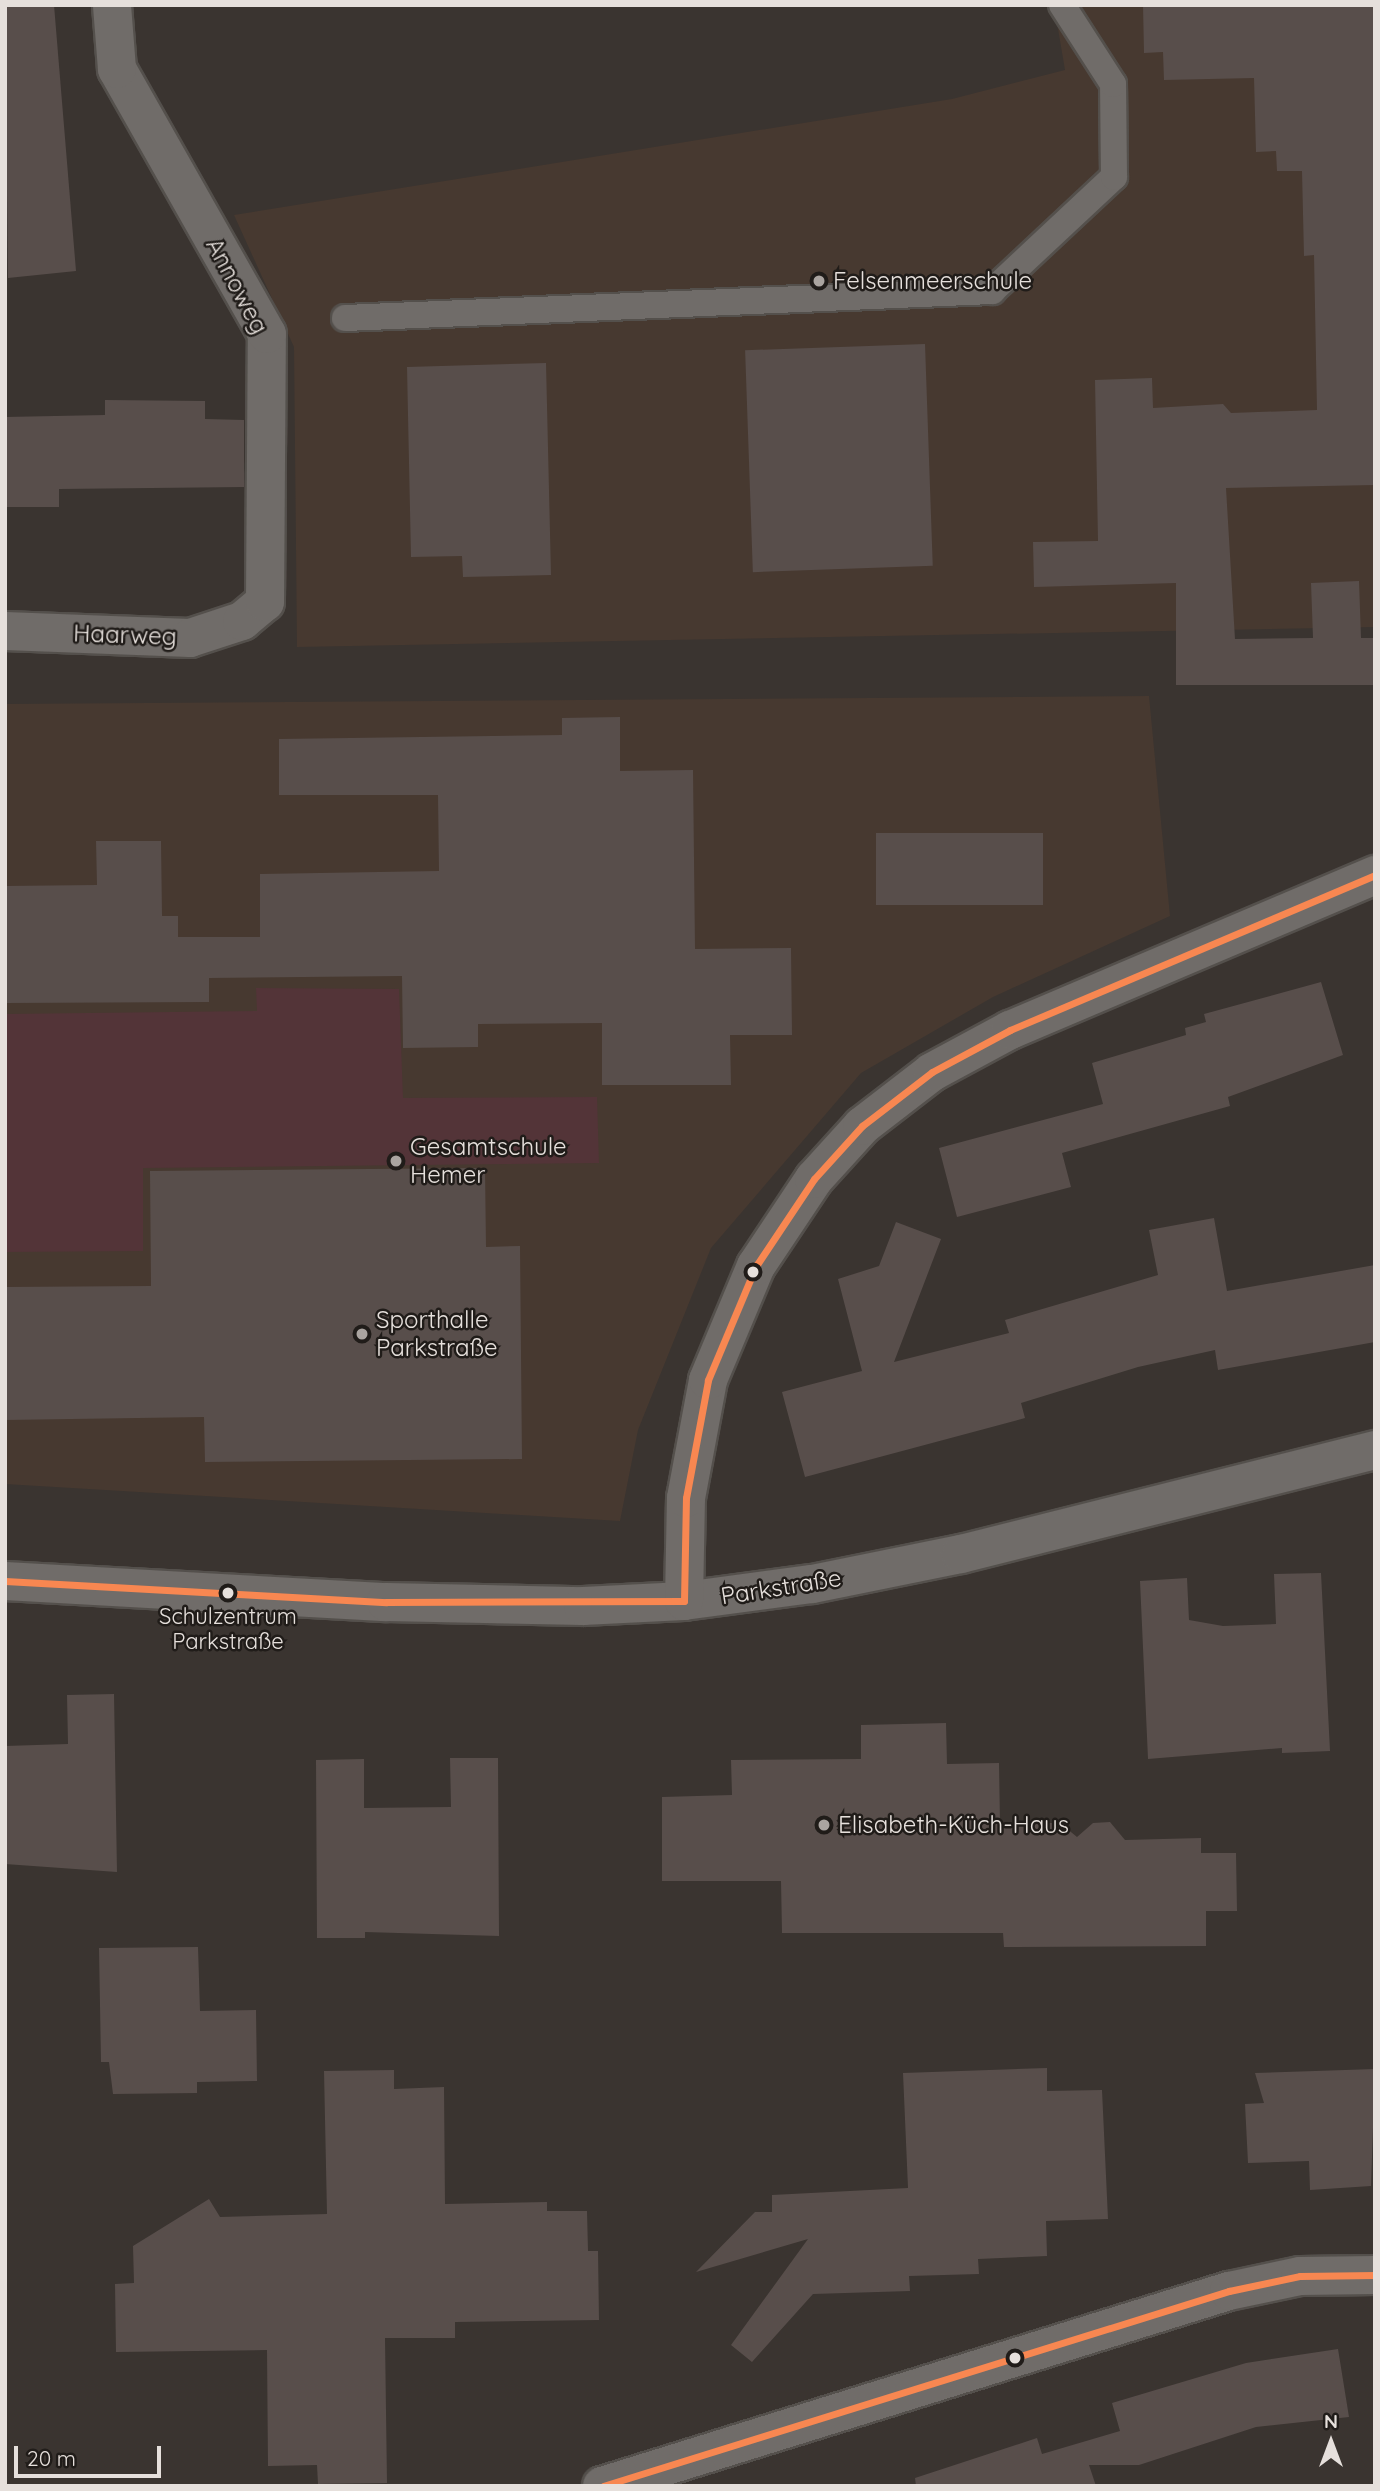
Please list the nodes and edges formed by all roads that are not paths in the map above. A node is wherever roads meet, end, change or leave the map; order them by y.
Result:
1 (112, 5) edge
2 (1062, 5) edge
3 (345, 318) dead end
4 (242, 621) joint
5 (5, 631) edge
6 (1375, 875) edge
7 (1375, 1450) edge
8 (5, 1581) edge
9 (684, 1601) junction
10 (1375, 2275) edge
11 (602, 2486) edge

1 - 4 street, Annoweg
2 - 3 lane
4 - 5 street, Haarweg
6 - 9 street
7 - 9 street, Parkstraße
8 - 9 street, Parkstraße
10 - 11 street

